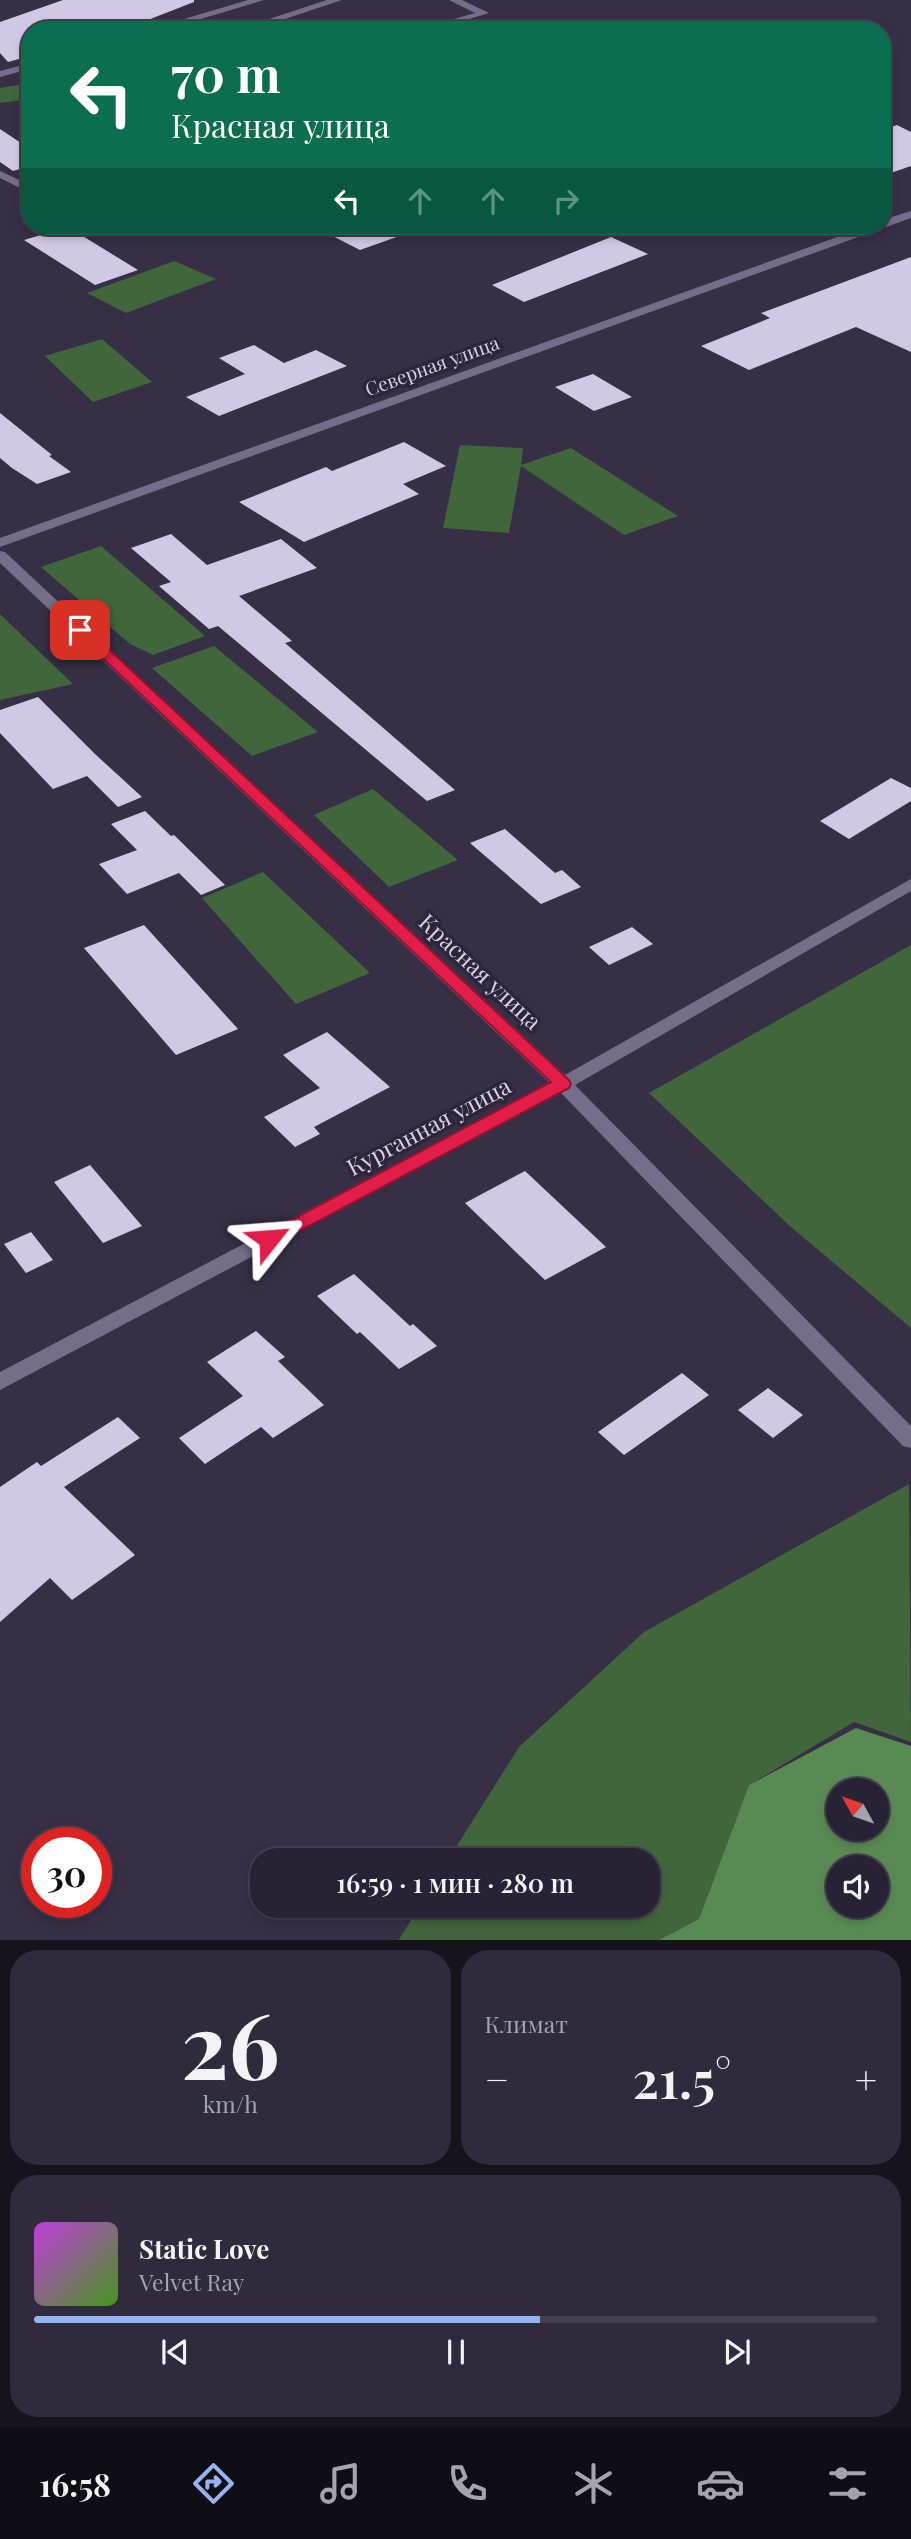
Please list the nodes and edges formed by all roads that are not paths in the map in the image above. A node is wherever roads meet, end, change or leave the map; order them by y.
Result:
1 (259, 0) edge
2 (337, 0) edge
3 (454, 0) edge
4 (184, 21) edge
5 (270, 21) edge
6 (454, 21) edge
7 (21, 68) edge
8 (0, 74) edge
9 (0, 174) edge
10 (21, 185) edge
11 (911, 214) edge
12 (891, 221) edge
13 (852, 235) edge
14 (0, 543) edge
15 (0, 555) edge
16 (911, 884) edge
17 (563, 1084) junction
18 (0, 1382) edge
19 (911, 1440) edge

1 - 4 street
2 - 5 street
3 - 6 street
7 - 8 street
9 - 10 street
11 - 12 street, Северная улица
13 - 14 street, Северная улица
15 - 17 street, Красная улица
16 - 17 street, Курганная улица
17 - 18 street, Курганная улица
17 - 19 street, Красная улица

